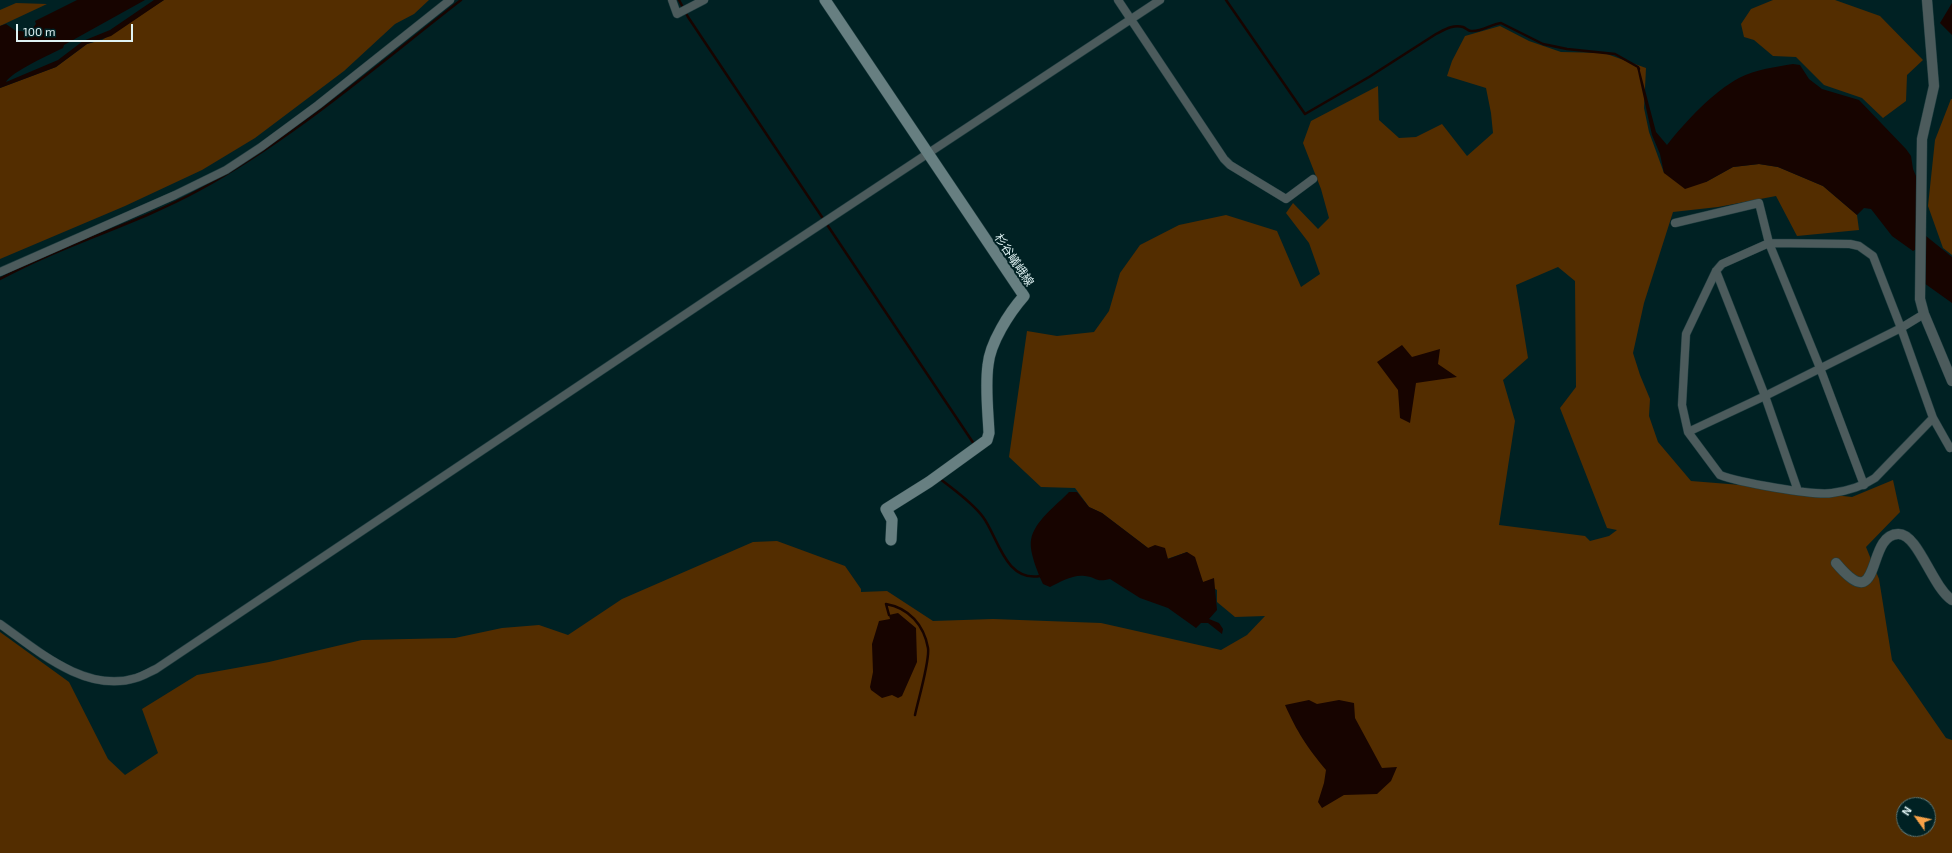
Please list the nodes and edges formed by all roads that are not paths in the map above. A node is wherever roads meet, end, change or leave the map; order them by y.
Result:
1 (450, 0) edge
2 (672, 0) edge
3 (704, 0) edge
4 (825, 0) edge
5 (1118, 0) edge
6 (1160, 0) edge
7 (1927, 0) edge
8 (1131, 19) junction
9 (928, 154) junction
10 (1313, 179) dead end
11 (1675, 223) dead end
12 (1769, 243) junction
13 (1716, 271) junction
14 (0, 272) edge
15 (1924, 314) junction
16 (1901, 328) junction
17 (1820, 368) junction
18 (1952, 381) edge
19 (1765, 396) junction
20 (1933, 418) junction
21 (1688, 432) junction
22 (1950, 448) dead end
23 (1864, 485) junction
24 (1798, 491) junction
25 (891, 540) dead end
26 (1836, 563) dead end
27 (1952, 600) edge
28 (0, 624) edge

1 - 14 street
2 - 3 street
4 - 9 main road, 杉谷嶬峨線
5 - 8 street
6 - 8 street
7 - 15 street
8 - 9 street
8 - 10 street
9 - 25 main road, 杉谷嶬峨線
9 - 28 street
11 - 12 street
12 - 13 street
12 - 16 street
12 - 17 street
13 - 19 street
13 - 21 street
15 - 16 street
15 - 18 street
16 - 17 street
16 - 20 street
17 - 19 street
17 - 23 street
19 - 21 street
19 - 24 street
20 - 22 street
20 - 23 street
21 - 24 street
23 - 24 street
26 - 27 street

